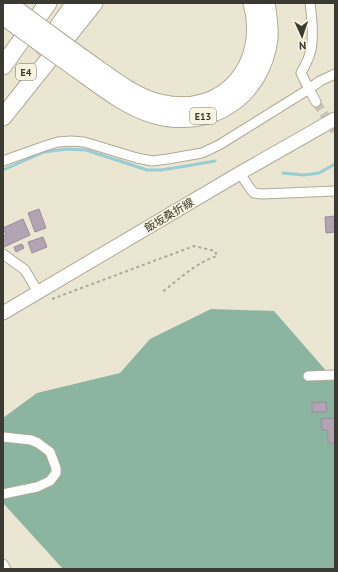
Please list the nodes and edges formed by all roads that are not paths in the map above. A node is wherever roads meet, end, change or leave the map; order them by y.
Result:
1 (7, 3) edge
2 (48, 3) edge
3 (75, 3) edge
4 (94, 3) edge
5 (252, 3) edge
6 (266, 3) edge
7 (310, 3) edge
8 (3, 16) edge
9 (77, 62) junction
10 (3, 66) edge
11 (335, 74) edge
12 (308, 89) junction
13 (316, 102) tunnel mouth
14 (3, 103) edge
15 (3, 117) edge
16 (335, 119) edge
17 (3, 161) edge
18 (240, 173) junction
19 (335, 191) edge
20 (3, 254) edge
21 (43, 296) junction
22 (3, 313) edge
23 (335, 375) edge
24 (308, 376) dead end
25 (3, 437) edge
26 (3, 494) edge
27 (3, 564) edge
28 (6, 569) edge

1 - 9 highway, bridge
2 - 10 highway, E4
3 - 14 highway, E4
4 - 15 highway
5 - 9 highway
6 - 9 highway, E13
7 - 12 street
8 - 9 highway, E13, bridge
11 - 12 street
12 - 13 street
12 - 17 street
16 - 18 main road, 飯坂桑折線
18 - 19 street
18 - 21 main road, 飯坂桑折線
20 - 21 street
21 - 22 main road, 飯坂桑折線
23 - 24 street
25 - 26 street
27 - 28 street

